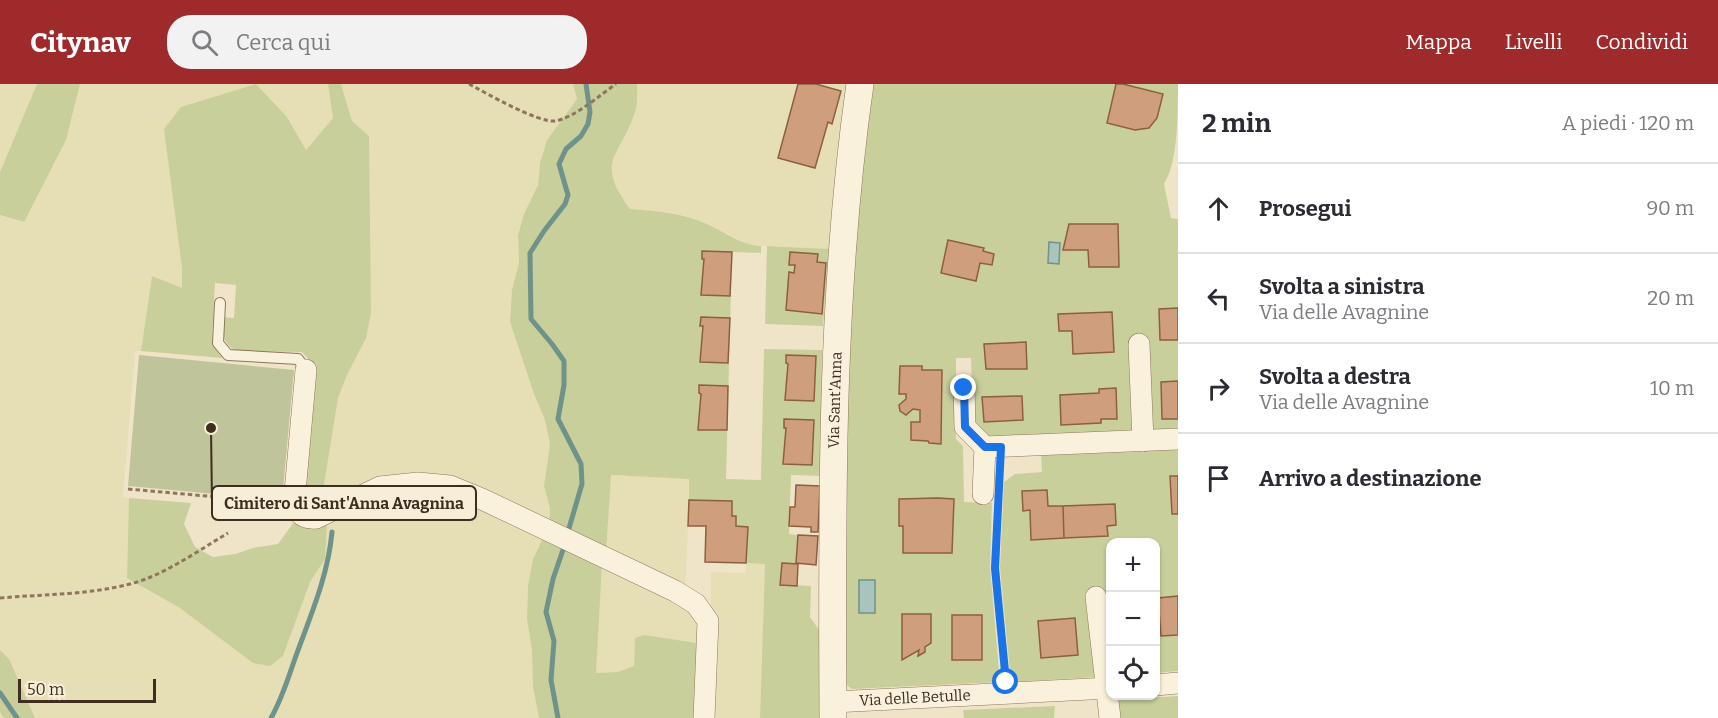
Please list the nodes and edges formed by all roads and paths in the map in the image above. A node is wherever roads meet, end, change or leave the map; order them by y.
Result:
1 (469, 84) edge
2 (616, 84) edge
3 (860, 84) edge
4 (220, 303) dead end
5 (1139, 344) dead end
6 (306, 370) joint
7 (964, 388) dead end
8 (1178, 439) edge
9 (1143, 441) junction
10 (985, 447) junction
11 (128, 489) dead end
12 (991, 498) joint
13 (294, 503) junction
14 (228, 533) dead end
15 (1096, 597) dead end
16 (0, 598) edge
17 (1106, 673) edge
18 (1006, 682) dead end
19 (1178, 683) edge
20 (1160, 685) edge
21 (1106, 688) edge
22 (1109, 700) edge
23 (833, 710) edge
24 (704, 718) edge
25 (1110, 718) edge

1 - 2 path
3 - 23 street, Via Sant'Anna
4 - 6 lane
5 - 9 street
6 - 13 street
7 - 10 street
8 - 9 street
9 - 10 street
10 - 12 street
11 - 13 path
12 - 18 path
13 - 24 street
14 - 16 path
15 - 17 street
19 - 20 street
21 - 23 street, Via delle Betulle
22 - 25 street

